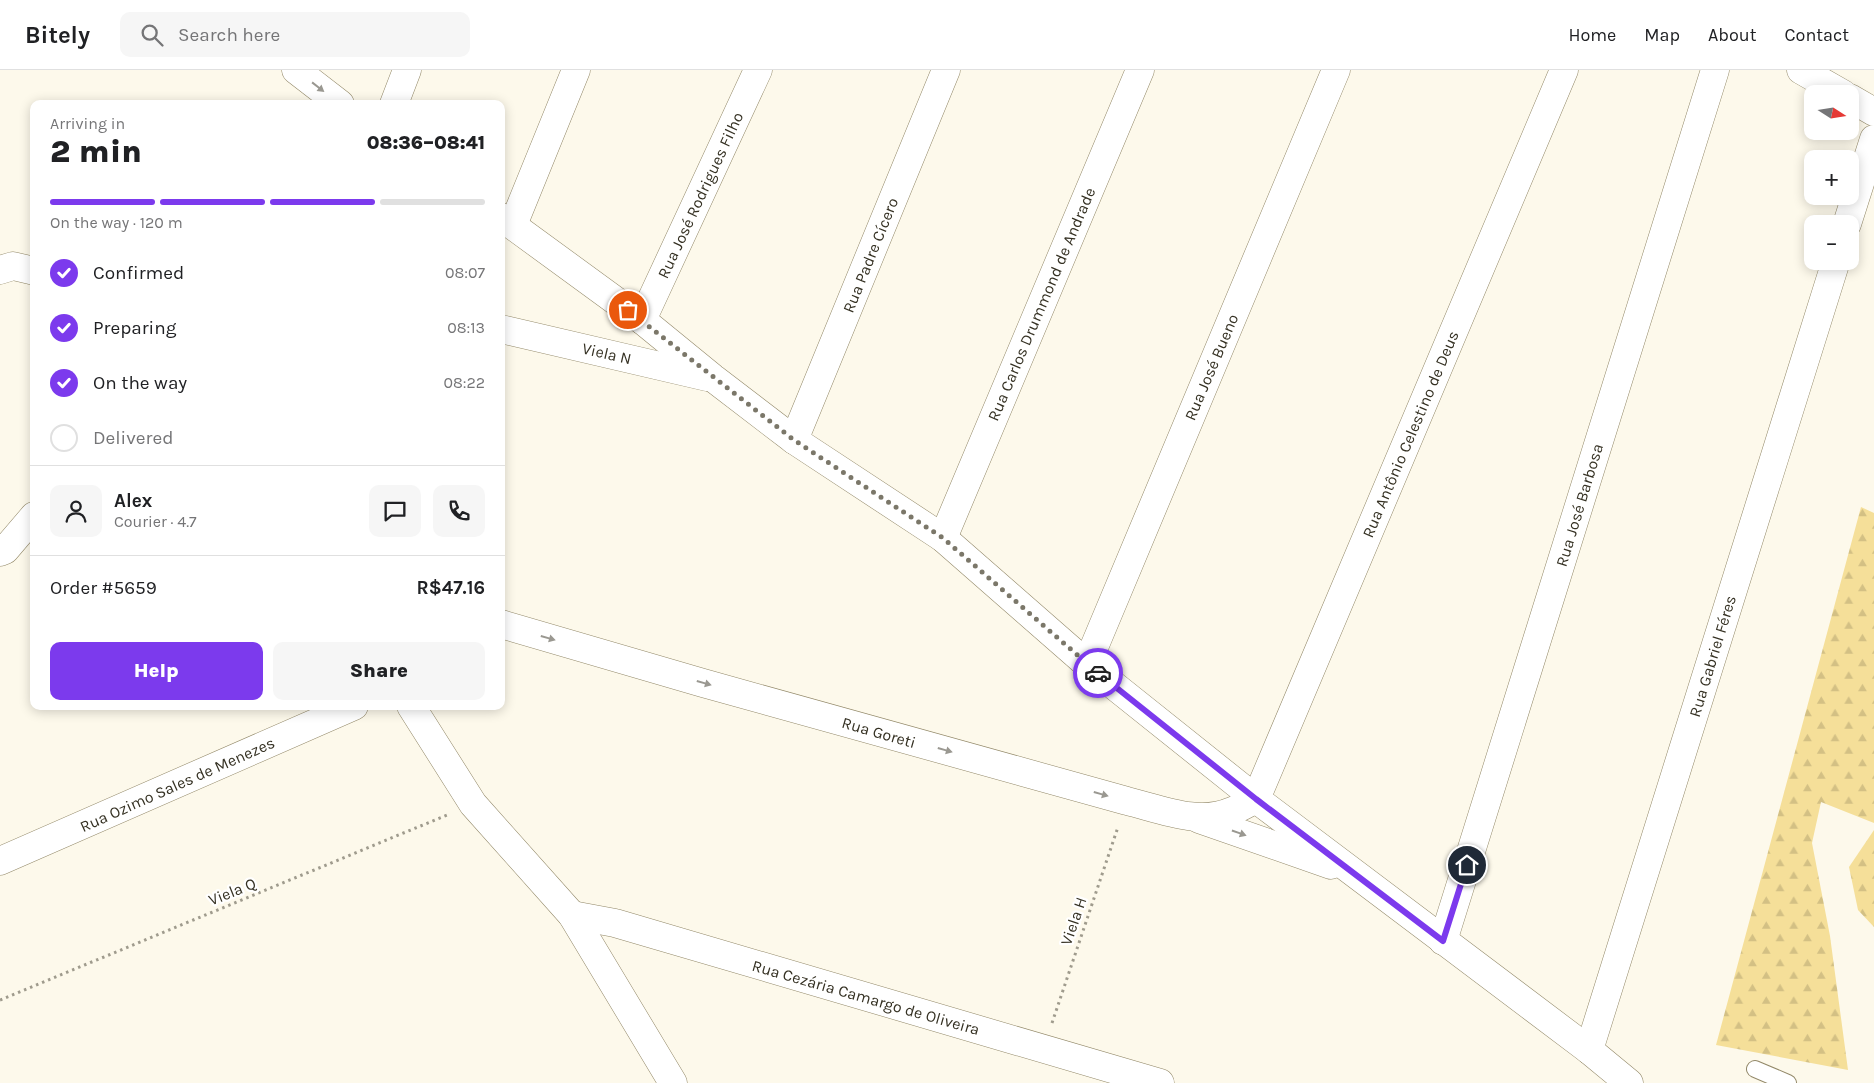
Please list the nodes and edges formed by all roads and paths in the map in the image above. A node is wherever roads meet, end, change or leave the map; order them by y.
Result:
1 (296, 70) edge
2 (407, 70) edge
3 (576, 70) edge
4 (758, 70) edge
5 (946, 70) edge
6 (1140, 70) edge
7 (1336, 70) edge
8 (1564, 70) edge
9 (1715, 70) edge
10 (1801, 70) edge
11 (1827, 85) edge
12 (335, 100) edge
13 (396, 100) edge
14 (1859, 103) edge
15 (1874, 112) edge
16 (1874, 139) edge
17 (1850, 215) edge
18 (507, 221) edge
19 (0, 270) edge
20 (30, 270) edge
21 (1833, 270) edge
22 (642, 320) junction
23 (505, 330) edge
24 (713, 378) junction
25 (794, 440) junction
26 (30, 521) edge
27 (943, 538) junction
28 (0, 552) edge
29 (505, 625) edge
30 (1087, 664) junction
31 (345, 710) edge
32 (414, 710) edge
33 (1256, 799) junction
34 (1127, 801) junction
35 (473, 804) junction
36 (1192, 817) junction
37 (0, 861) edge
38 (1353, 872) junction
39 (572, 915) junction
40 (1443, 941) junction
41 (0, 1000) edge
42 (1043, 1049) junction
43 (1589, 1050) junction
44 (1755, 1069) dead end
45 (673, 1083) edge
46 (1160, 1083) edge
47 (1628, 1083) edge
48 (1788, 1083) edge

1 -> 12 street
2 - 13 street
3 - 18 street
4 - 22 street, Rua José Rodrigues Filho
5 - 25 street, Rua Padre Cícero
6 - 27 street, Rua Carlos Drummond de Andrade
7 - 30 street, Rua José Bueno
8 - 33 street, Rua Antônio Celestino de Deus
9 - 40 street, Rua José Barbosa
10 - 11 street
14 - 15 street
16 - 17 street
18 - 22 street
19 - 20 street
21 - 43 street, Rua Gabriel Féres
22 - 24 street
23 - 24 street, Viela N
24 - 25 street
25 - 27 street
26 - 28 street
27 - 30 street
29 -> 34 street, Rua Goreti
30 - 33 street
31 - 37 street, Rua Ozimo Sales de Menezes
32 - 35 street
33 - 36 street, Rua Goreti
33 - 38 street
34 - 36 street, Rua Goreti
34 - 42 path, Viela H
35 - 39 street
35 - 41 path, Viela Q
36 -> 38 street
38 - 40 street
39 - 42 street, Rua Cezária Camargo de Oliveira
39 - 45 street
40 - 43 street
42 - 46 street, Rua Cezária Camargo de Oliveira
43 - 47 street
44 - 48 lane

